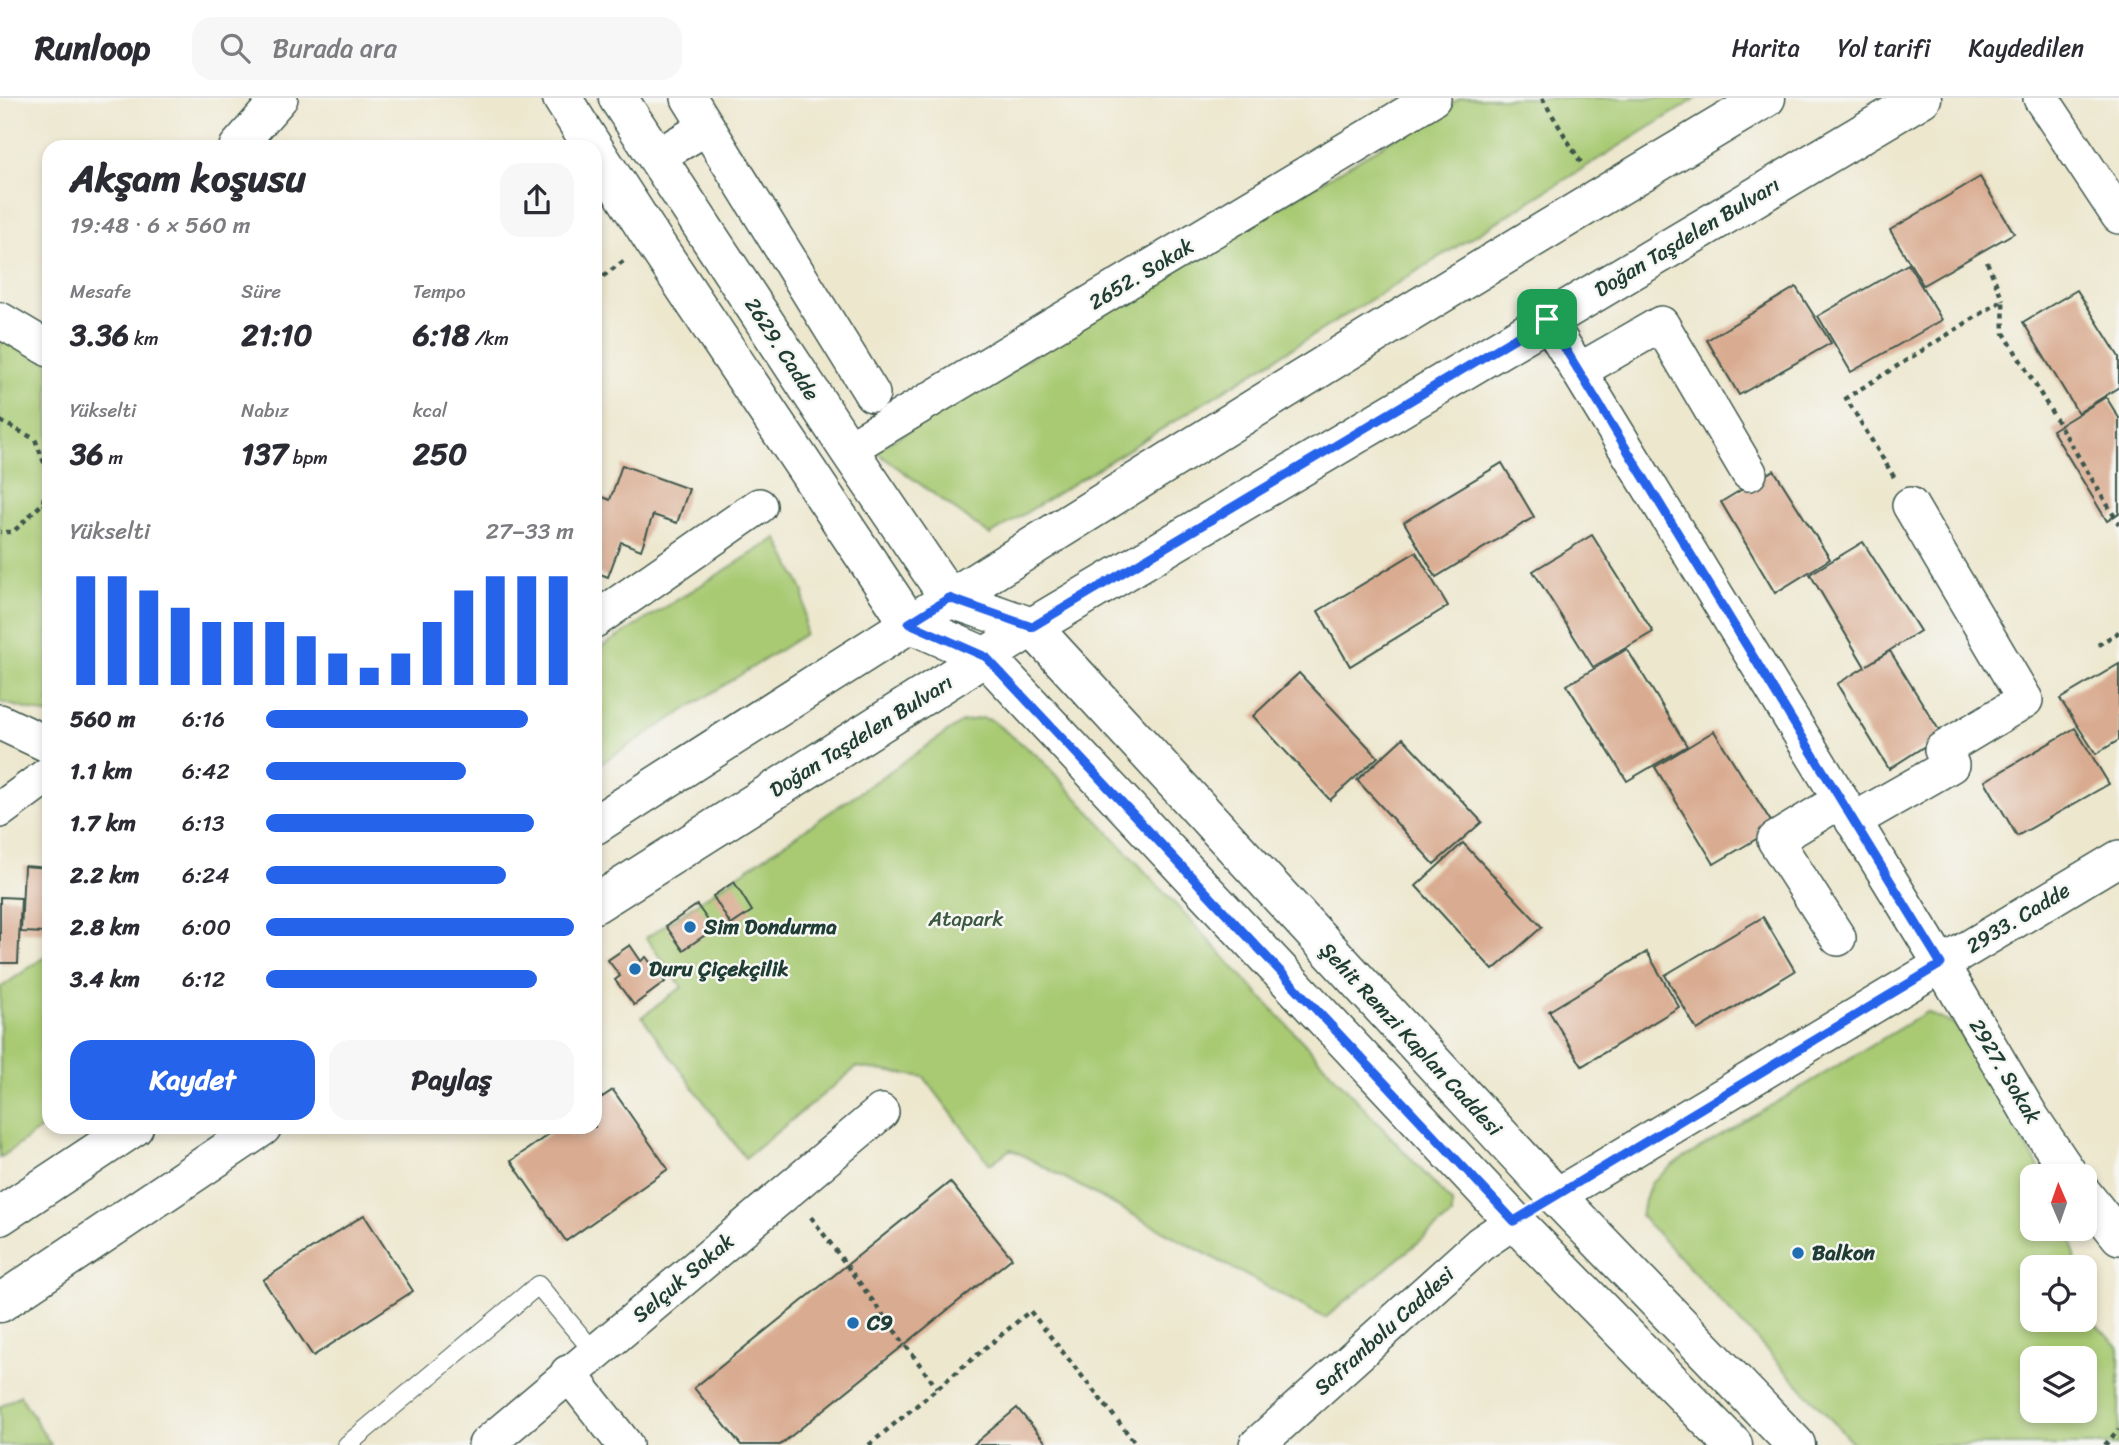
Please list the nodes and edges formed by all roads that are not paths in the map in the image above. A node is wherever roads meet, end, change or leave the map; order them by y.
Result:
1 (281, 98) edge
2 (562, 98) edge
3 (618, 98) edge
4 (1766, 98) edge
5 (1922, 98) edge
6 (2041, 98) edge
7 (1415, 103) edge
8 (698, 112) edge
9 (243, 140) edge
10 (588, 140) edge
11 (656, 157) junction
12 (602, 161) edge
13 (2119, 216) edge
14 (1547, 319) junction
15 (0, 320) edge
16 (42, 345) edge
17 (1579, 371) junction
18 (872, 394) dead end
19 (848, 449) junction
20 (1749, 474) dead end
21 (1910, 505) road end
22 (759, 506) dead end
23 (949, 598) junction
24 (602, 615) edge
25 (909, 623) junction
26 (1032, 627) junction
27 (986, 657) junction
28 (0, 722) edge
29 (42, 742) edge
30 (42, 779) edge
31 (0, 810) edge
32 (1847, 810) junction
33 (602, 820) edge
34 (2119, 858) edge
35 (602, 900) edge
36 (1838, 938) dead end
37 (1941, 964) junction
38 (881, 1112) dead end
39 (123, 1134) edge
40 (252, 1134) edge
41 (2063, 1164) edge
42 (1556, 1196) junction
43 (2097, 1209) edge
44 (0, 1216) edge
45 (1514, 1221) junction
46 (2119, 1237) edge
47 (0, 1303) edge
48 (581, 1363) junction
49 (347, 1445) edge
50 (486, 1445) edge
51 (625, 1445) edge
52 (1257, 1445) edge
53 (1733, 1445) edge
54 (1796, 1445) edge

1 - 9 street
2 - 10 main road
3 - 11 main road, 2629. Cadde
4 - 23 main road
5 - 14 main road, Doğan Taşdelen Bulvarı
6 - 13 street
7 - 19 street, 2652. Sokak
8 - 11 street
8 - 18 street
11 - 19 main road, 2629. Cadde
12 - 25 main road
14 - 17 street, 2927. Sokak
14 - 26 main road, Doğan Taşdelen Bulvarı
15 - 16 street
17 - 20 street
17 - 32 street, 2927. Sokak
19 - 23 main road, 2629. Cadde
21 - 32 street
22 - 24 street
23 - 25 main road
23 - 26 main road
25 - 27 main road
25 - 33 main road
26 - 27 main road, Doğan Taşdelen Bulvarı
26 - 42 main road, Şehit Remzi Kaplan Caddesi
27 - 35 main road, Doğan Taşdelen Bulvarı
27 - 45 main road
28 - 29 street
30 - 31 street
32 - 36 street
32 - 37 street, 2927. Sokak
34 - 37 street, 2933. Cadde
37 - 41 street, 2927. Sokak
37 - 42 street, 2933. Cadde
38 - 48 street, Selçuk Sokak
39 - 44 main road
40 - 47 main road
42 - 45 main road
42 - 54 main road, Şehit Remzi Kaplan Caddesi
43 - 46 street
45 - 52 street, Safranbolu Caddesi
45 - 53 main road
48 - 49 lane
48 - 50 street, Selçuk Sokak
48 - 51 street

